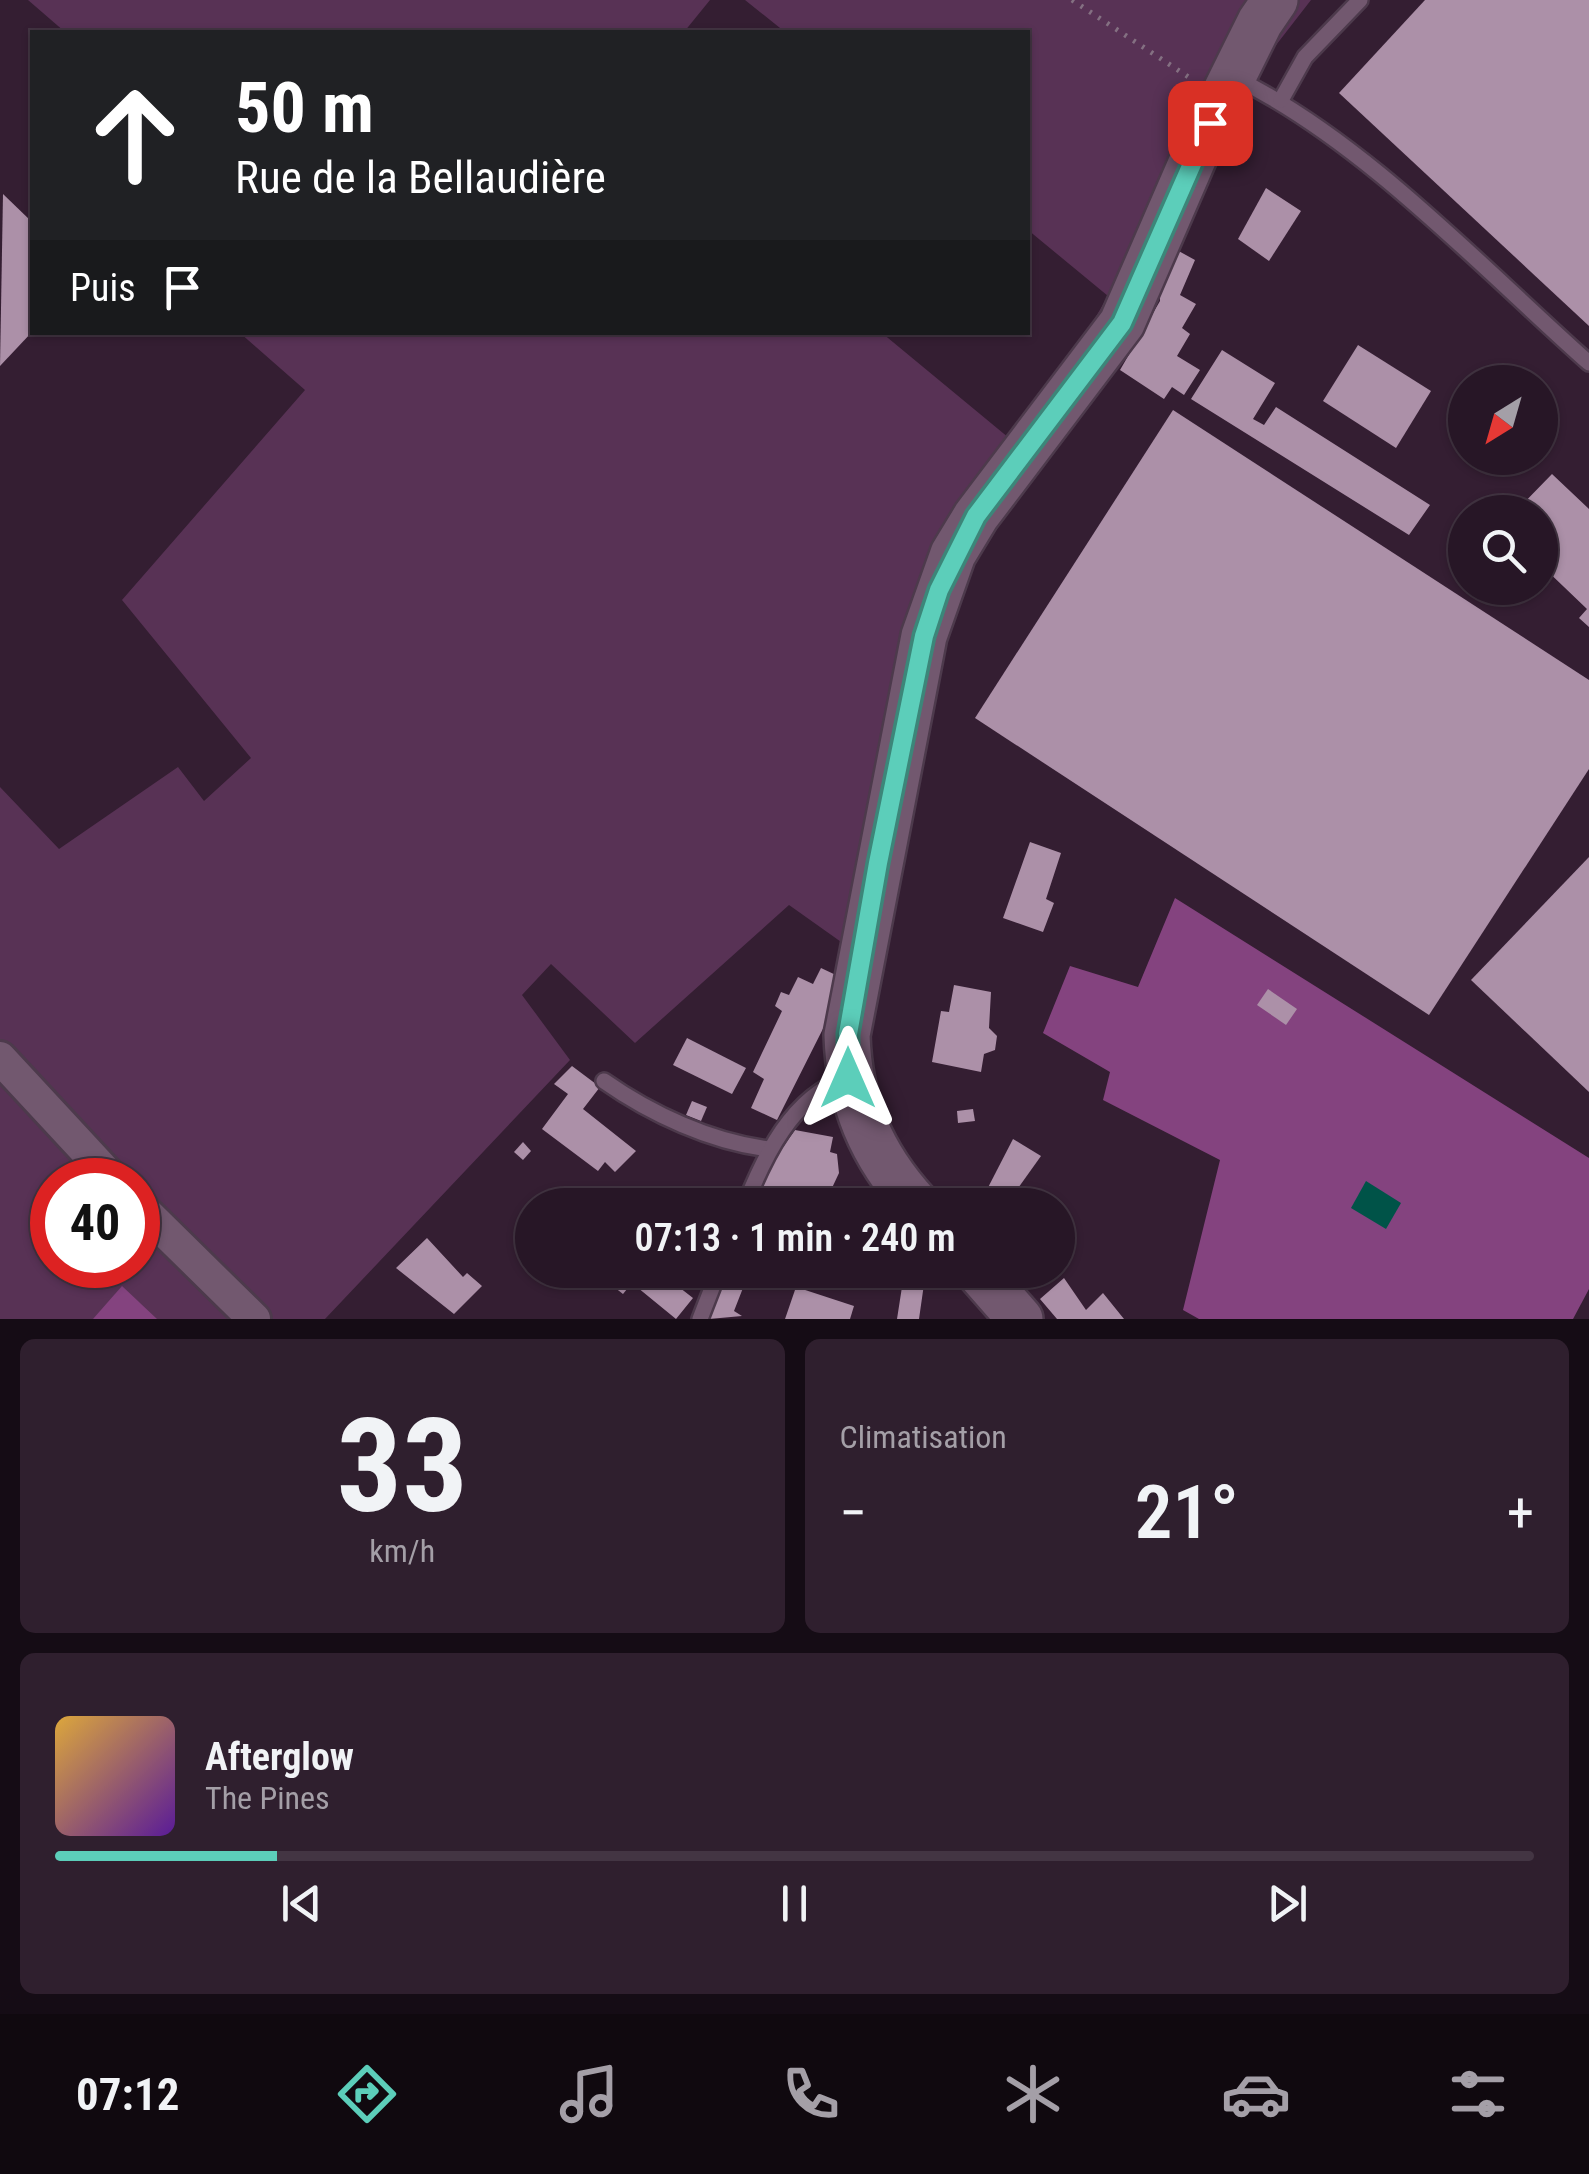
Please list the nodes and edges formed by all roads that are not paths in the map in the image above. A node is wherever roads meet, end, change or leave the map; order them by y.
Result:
1 (1275, 0) edge
2 (1360, 0) edge
3 (1226, 90) junction
4 (1281, 100) junction
5 (1589, 362) edge
6 (0, 1058) edge
7 (848, 1078) junction
8 (604, 1081) dead end
9 (769, 1149) junction
10 (93, 1158) edge
11 (752, 1188) edge
12 (902, 1188) edge
13 (160, 1227) edge
14 (712, 1288) edge
15 (993, 1288) edge
16 (254, 1319) edge
17 (700, 1319) edge
18 (1020, 1319) edge

1 - 3 street
2 - 4 lane
3 - 4 lane
3 - 7 street
4 - 5 lane
6 - 10 street
7 - 9 lane
7 - 12 street
8 - 9 lane
9 - 11 lane
13 - 16 street
14 - 17 lane
15 - 18 street

